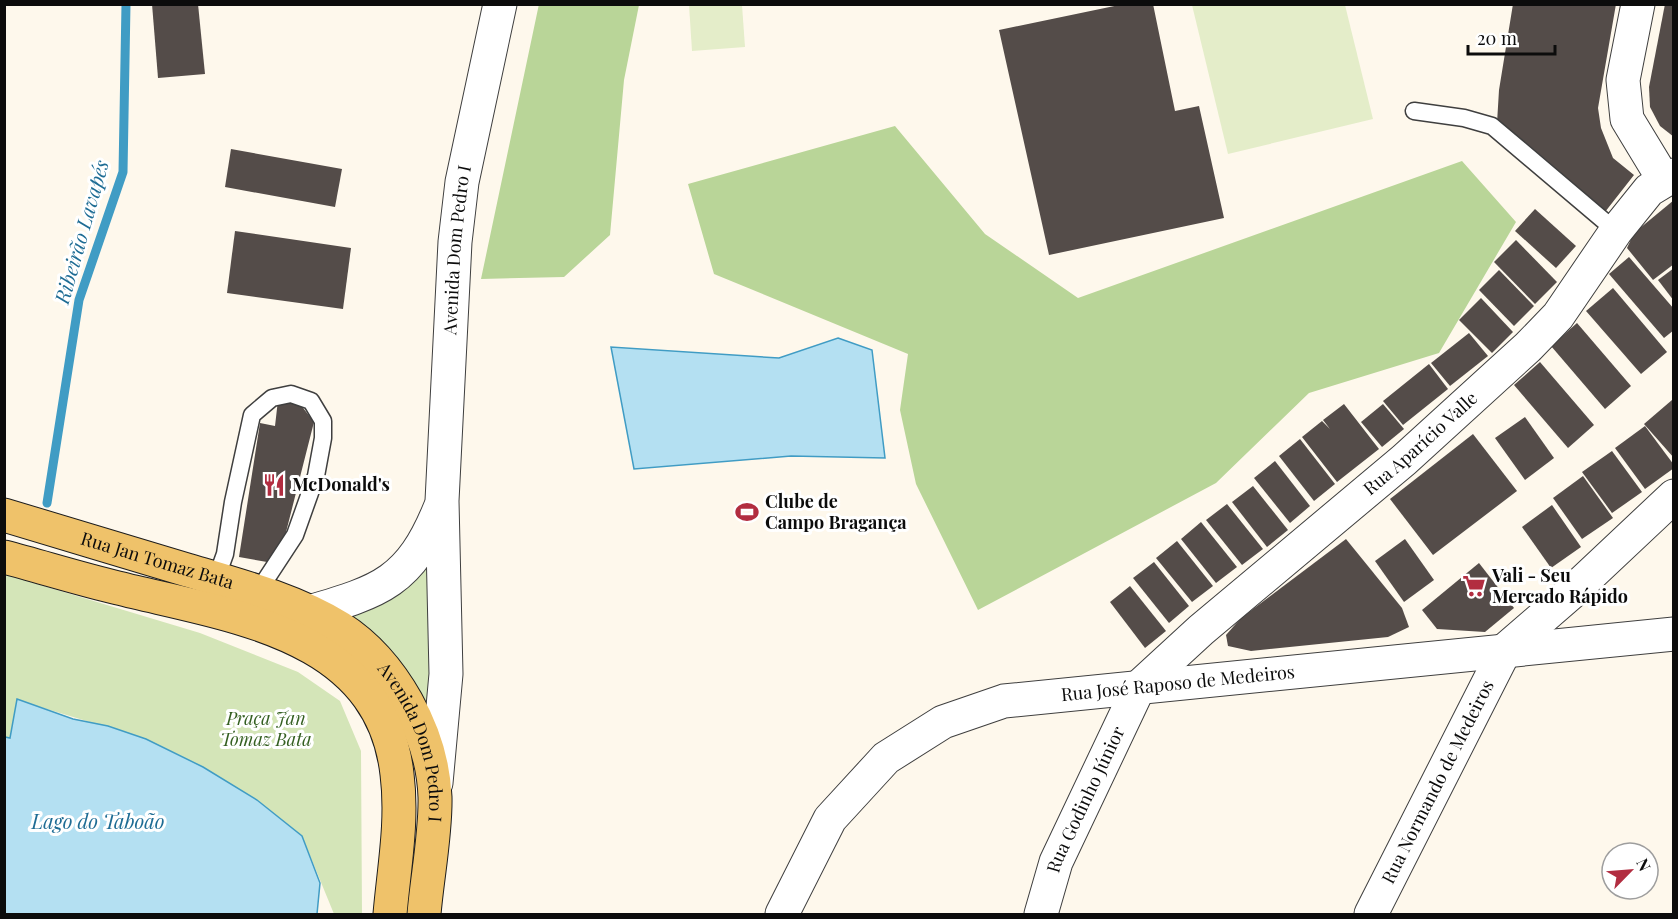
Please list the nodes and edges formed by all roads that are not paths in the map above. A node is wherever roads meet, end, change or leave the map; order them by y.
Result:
1 (500, 4) edge
2 (1638, 4) edge
3 (1414, 111) dead end
4 (1669, 177) edge
5 (1616, 231) junction
6 (1674, 496) edge
7 (442, 501) junction
8 (4, 515) edge
9 (4, 557) edge
10 (216, 579) junction
11 (257, 592) junction
12 (300, 624) junction
13 (1674, 634) edge
14 (1505, 650) junction
15 (1139, 687) junction
16 (435, 796) junction
17 (390, 915) edge
18 (424, 915) edge
19 (782, 915) edge
20 (1041, 915) edge
21 (1371, 915) edge

1 - 7 street, Avenida Dom Pedro I
2 - 4 street
3 - 5 lane
4 - 5 street, Rua Aparício Valle
5 - 15 street, Rua Aparício Valle
6 - 14 street
7 - 12 street
7 - 16 street
8 - 10 main road, Rua Jan Tomaz Bata
9 - 12 main road, Rua Jan Tomaz Bata
10 - 11 main road, Rua Jan Tomaz Bata
10 - 11 lane
11 - 12 main road, Rua Jan Tomaz Bata
12 - 16 main road, Avenida Dom Pedro I
12 - 17 main road, Avenida Dom Pedro I
13 - 14 street, Rua José Raposo de Medeiros
14 - 15 street, Rua José Raposo de Medeiros
14 - 21 street, Rua Normando de Medeiros
15 - 19 street, Rua José Raposo de Medeiros
15 - 20 street, Rua Godinho Júnior
16 - 18 main road, Avenida Dom Pedro I

